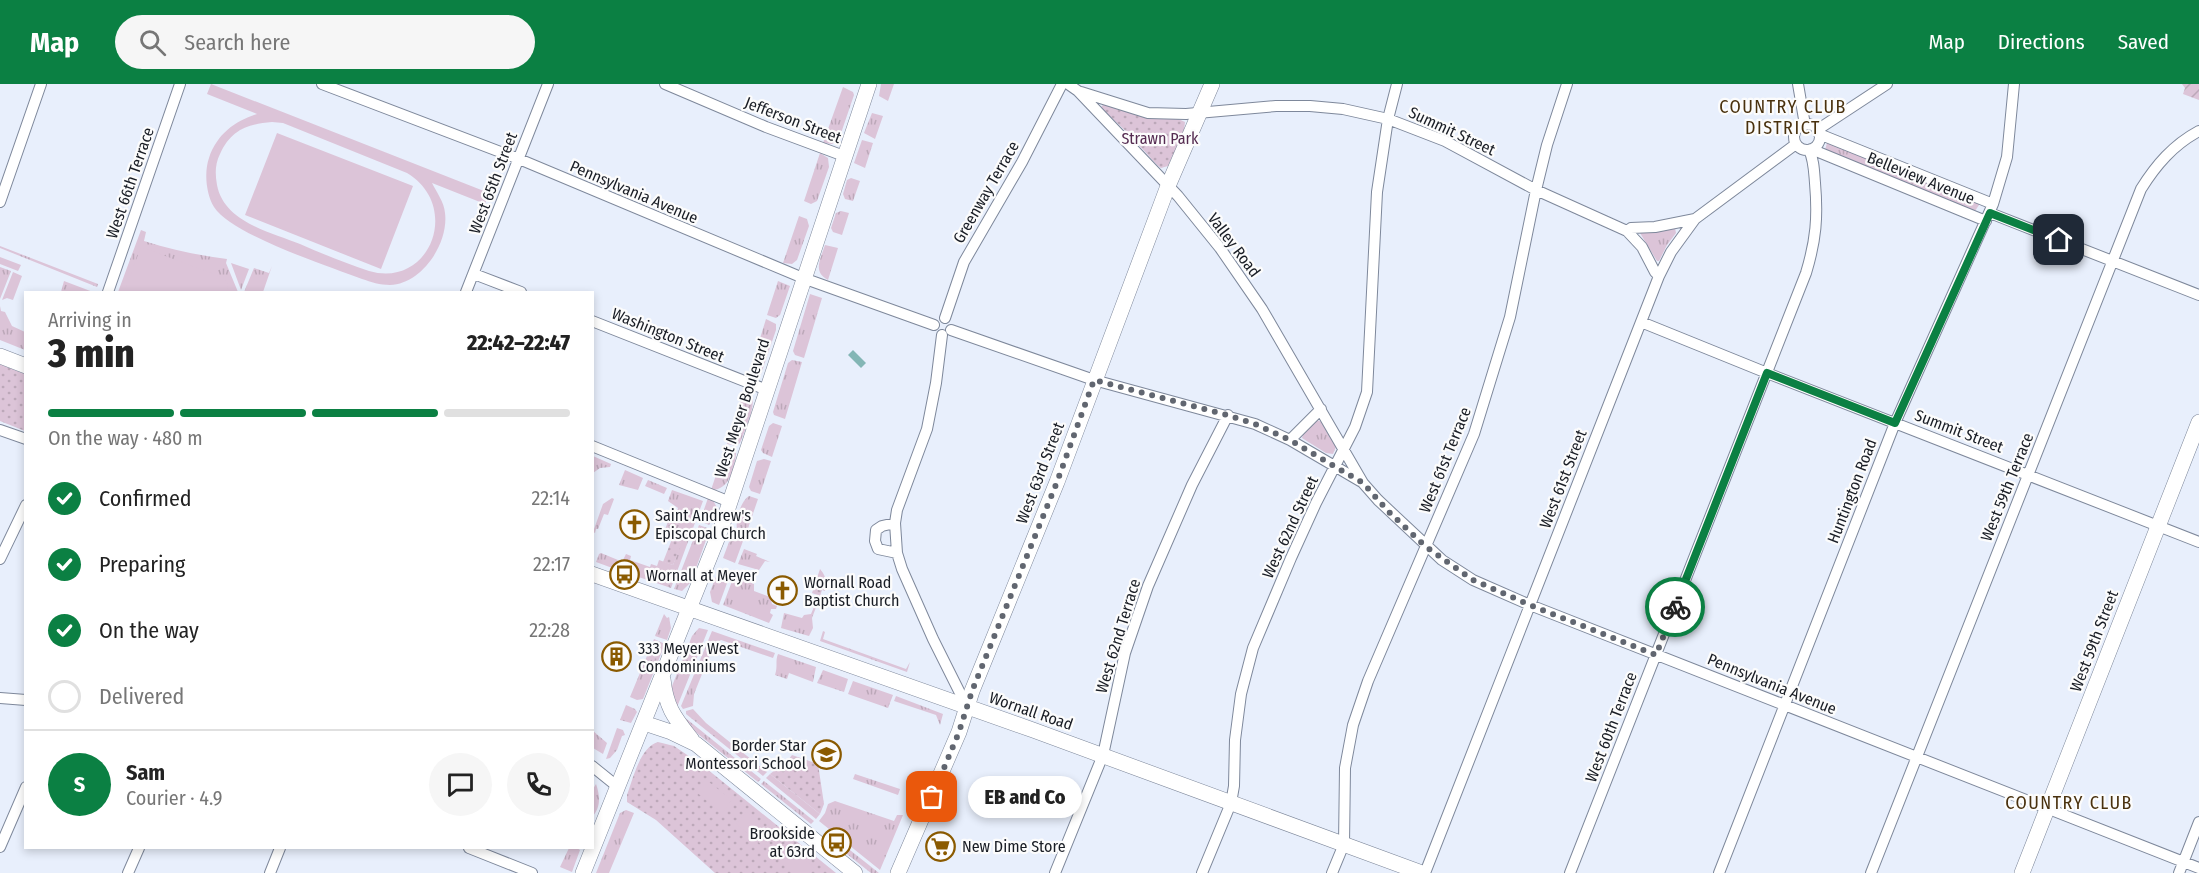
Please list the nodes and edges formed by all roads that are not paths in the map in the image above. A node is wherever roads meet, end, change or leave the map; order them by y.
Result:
1 (40, 84) edge
2 (180, 84) edge
3 (322, 84) edge
4 (548, 84) edge
5 (665, 84) edge
6 (869, 84) edge
7 (1062, 84) edge
8 (1068, 84) edge
9 (1212, 84) edge
10 (1397, 84) edge
11 (1579, 84) edge
12 (1798, 84) edge
13 (1887, 84) edge
14 (2014, 84) edge
15 (1567, 85) edge
16 (1078, 91) junction
17 (1199, 112) junction
18 (1388, 119) junction
19 (1805, 125) junction
20 (2199, 131) edge
21 (1818, 132) junction
22 (1796, 144) junction
23 (1810, 149) junction
24 (844, 156) junction
25 (519, 159) junction
26 (1168, 186) junction
27 (1536, 190) junction
28 (0, 202) edge
29 (1990, 212) junction
30 (1695, 219) junction
31 (1627, 231) junction
32 (2112, 261) junction
33 (474, 274) junction
34 (1659, 276) junction
35 (803, 278) junction
36 (108, 291) edge
37 (466, 291) edge
38 (518, 291) edge
39 (2199, 295) edge
40 (945, 318) junction
41 (594, 322) edge
42 (1641, 322) junction
43 (934, 325) junction
44 (947, 332) junction
45 (0, 356) edge
46 (24, 365) edge
47 (1767, 373) junction
48 (1094, 380) junction
49 (767, 390) junction
50 (1321, 409) junction
51 (1227, 415) junction
52 (2199, 422) edge
53 (1895, 423) junction
54 (0, 430) edge
55 (24, 439) edge
56 (1290, 440) junction
57 (594, 447) edge
58 (1344, 448) junction
59 (1336, 465) junction
60 (2028, 474) junction
61 (1363, 483) junction
62 (730, 502) junction
63 (24, 509) edge
64 (895, 523) junction
65 (2158, 526) junction
66 (2199, 542) edge
67 (1425, 546) junction
68 (897, 553) junction
69 (0, 559) edge
70 (594, 575) edge
71 (1530, 605) junction
72 (690, 609) junction
73 (1656, 655) junction
74 (662, 678) junction
75 (0, 698) edge
76 (24, 700) edge
77 (1785, 705) junction
78 (967, 708) junction
79 (644, 723) junction
80 (696, 744) junction
81 (1103, 756) junction
82 (1916, 757) junction
83 (594, 768) edge
84 (618, 787) junction
85 (24, 792) edge
86 (1231, 803) junction
87 (2047, 809) junction
88 (2199, 822) edge
89 (1344, 844) junction
90 (594, 846) edge
91 (0, 847) edge
92 (139, 849) edge
93 (280, 849) edge
94 (472, 849) edge
95 (593, 849) edge
96 (2184, 861) junction
97 (2199, 868) edge
98 (128, 873) edge
99 (270, 873) edge
100 (532, 873) edge
101 (583, 873) edge
102 (855, 873) edge
103 (898, 873) edge
104 (1055, 873) edge
105 (1202, 873) edge
106 (1332, 873) edge
107 (1424, 873) edge
108 (1570, 873) edge
109 (1719, 873) edge
110 (1871, 873) edge
111 (2022, 873) edge
112 (2179, 873) edge

1 - 28 street
2 - 36 street, West 66th Terrace
3 - 25 street, Pennsylvania Avenue
4 - 25 street, West 65th Street
5 - 24 street, Jefferson Street
6 - 24 main road, West Meyer Boulevard
7 - 40 street, Greenway Terrace
8 - 16 street, Valley Road
9 - 17 main road, West 63rd Street
10 - 18 street, West 62nd Street
11 - 15 street, West 61st Terrace
12 - 19 street
13 - 21 street
14 - 29 street, Huntington Road
15 - 27 street, West 61st Terrace
16 - 17 street, Summit Street
16 - 26 street, Valley Road
17 - 18 street, Summit Street
17 - 26 main road, West 63rd Street
18 - 27 street, Summit Street
18 - 58 street, West 62nd Street
19 - 21 street
19 - 22 street
20 - 32 street, West 59th Terrace
21 - 23 street
21 - 29 street, Belleview Avenue
22 - 23 street
22 - 30 street, West 61st Street
23 - 29 street, Belleview Avenue
23 - 47 street, West 60th Terrace
24 - 35 main road, West Meyer Boulevard
25 - 33 street, West 65th Street
25 - 35 street, Pennsylvania Avenue
26 - 48 main road, West 63rd Street
26 - 50 street, Valley Road
27 - 31 street, Summit Street
27 - 67 street, West 61st Terrace
29 - 32 street, Belleview Avenue
29 - 53 street, Huntington Road
30 - 31 street
30 - 34 street, West 61st Street
31 - 34 street
32 - 39 street, Belleview Avenue
32 - 60 street, West 59th Terrace
33 - 37 street, West 65th Street
33 - 38 street
34 - 42 street, West 61st Street
35 - 43 street, Pennsylvania Avenue
35 - 49 main road, West Meyer Boulevard
40 - 43 street
40 - 44 street
41 - 49 street, Washington Street
42 - 47 street, Summit Street
42 - 71 street, West 61st Street
43 - 44 street
44 - 48 street, Pennsylvania Avenue
44 - 64 street
45 - 46 main road
47 - 53 street, Summit Street
47 - 73 street, West 60th Terrace
48 - 51 street, Pennsylvania Avenue
48 - 78 main road, West 63rd Street
49 - 62 main road, West Meyer Boulevard
50 - 56 street
50 - 58 street, Valley Road
51 - 56 street, Pennsylvania Avenue
51 - 81 street, West 62nd Terrace
52 - 65 main road, West 59th Street
53 - 60 street, Summit Street
53 - 77 street, Huntington Road
54 - 55 street
56 - 59 street, Pennsylvania Avenue
57 - 62 street
58 - 59 street, West 62nd Street
58 - 61 street, Pennsylvania Avenue
59 - 61 street, Pennsylvania Avenue
59 - 86 street, West 62nd Street
60 - 65 street, Summit Street
60 - 82 street, West 59th Terrace
61 - 67 street, Pennsylvania Avenue
62 - 72 main road, West Meyer Boulevard
63 - 69 street
64 - 68 street
64 - 68 street
65 - 66 street, Summit Street
65 - 87 main road, West 59th Street
67 - 71 street, Pennsylvania Avenue
67 - 89 street, West 61st Terrace
68 - 78 street
70 - 72 main road, Wornall Road
71 - 73 street, Pennsylvania Avenue
71 - 107 street, West 61st Street
72 - 74 main road, West Meyer Boulevard
72 - 78 main road, Wornall Road
73 - 77 street, Pennsylvania Avenue
73 - 108 street, West 60th Terrace
74 - 79 main road, West Meyer Boulevard
74 - 80 main road
75 - 76 street
77 - 82 street, Pennsylvania Avenue
77 - 109 street, Huntington Road
78 - 81 main road, Wornall Road
78 - 103 main road, West 63rd Street
79 - 80 main road
79 - 84 main road, West Meyer Boulevard
80 - 102 main road
81 - 86 main road, Wornall Road
81 - 104 street, West 62nd Terrace
82 - 87 street, Pennsylvania Avenue
82 - 110 street, West 59th Terrace
83 - 84 street
84 - 90 main road, West Meyer Boulevard
85 - 91 street
86 - 89 main road, Wornall Road
86 - 105 street, West 62nd Street
87 - 96 street, Pennsylvania Avenue
87 - 111 main road, West 59th Street
88 - 96 street
89 - 106 street, West 61st Terrace
89 - 107 main road, Wornall Road
92 - 98 street
93 - 99 street
94 - 100 street
95 - 101 main road, West Meyer Boulevard
96 - 97 street, Pennsylvania Avenue
96 - 112 street

